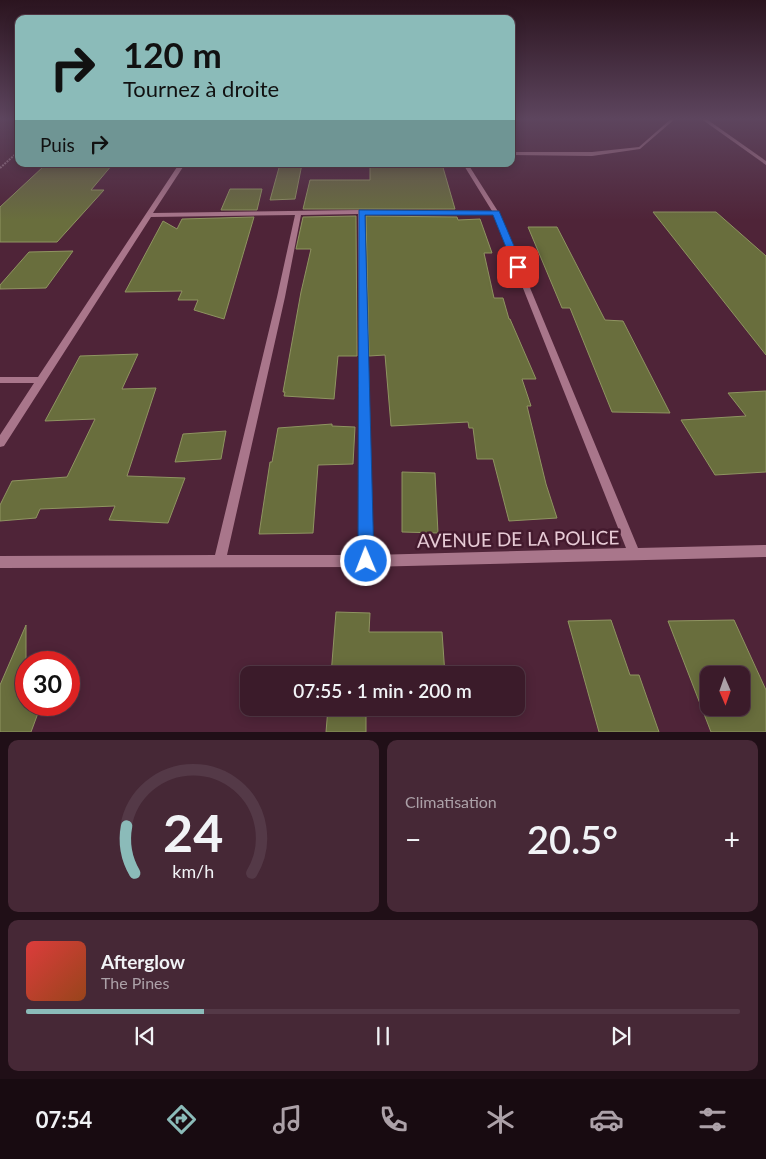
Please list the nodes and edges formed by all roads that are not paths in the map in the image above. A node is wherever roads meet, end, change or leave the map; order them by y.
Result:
1 (607, 152) edge
2 (751, 152) edge
3 (515, 153) edge
4 (766, 163) edge
5 (180, 167) edge
6 (468, 167) edge
7 (362, 212) junction
8 (298, 213) junction
9 (496, 213) junction
10 (148, 215) junction
11 (0, 380) edge
12 (40, 380) junction
13 (0, 443) edge
14 (766, 551) edge
15 (635, 555) junction
16 (220, 561) junction
17 (366, 561) junction
18 (0, 562) edge

1 - 3 street
2 - 4 street
5 - 10 street
6 - 9 street
7 - 8 street
7 - 9 street
7 - 17 street
8 - 10 street
8 - 16 street
9 - 15 street
10 - 12 street
11 - 12 street
12 - 13 street
14 - 15 street, AVENUE DE LA POLICE
15 - 17 street, AVENUE DE LA POLICE
16 - 17 street, AVENUE DE LA POLICE
16 - 18 street, AVENUE DE LA POLICE

